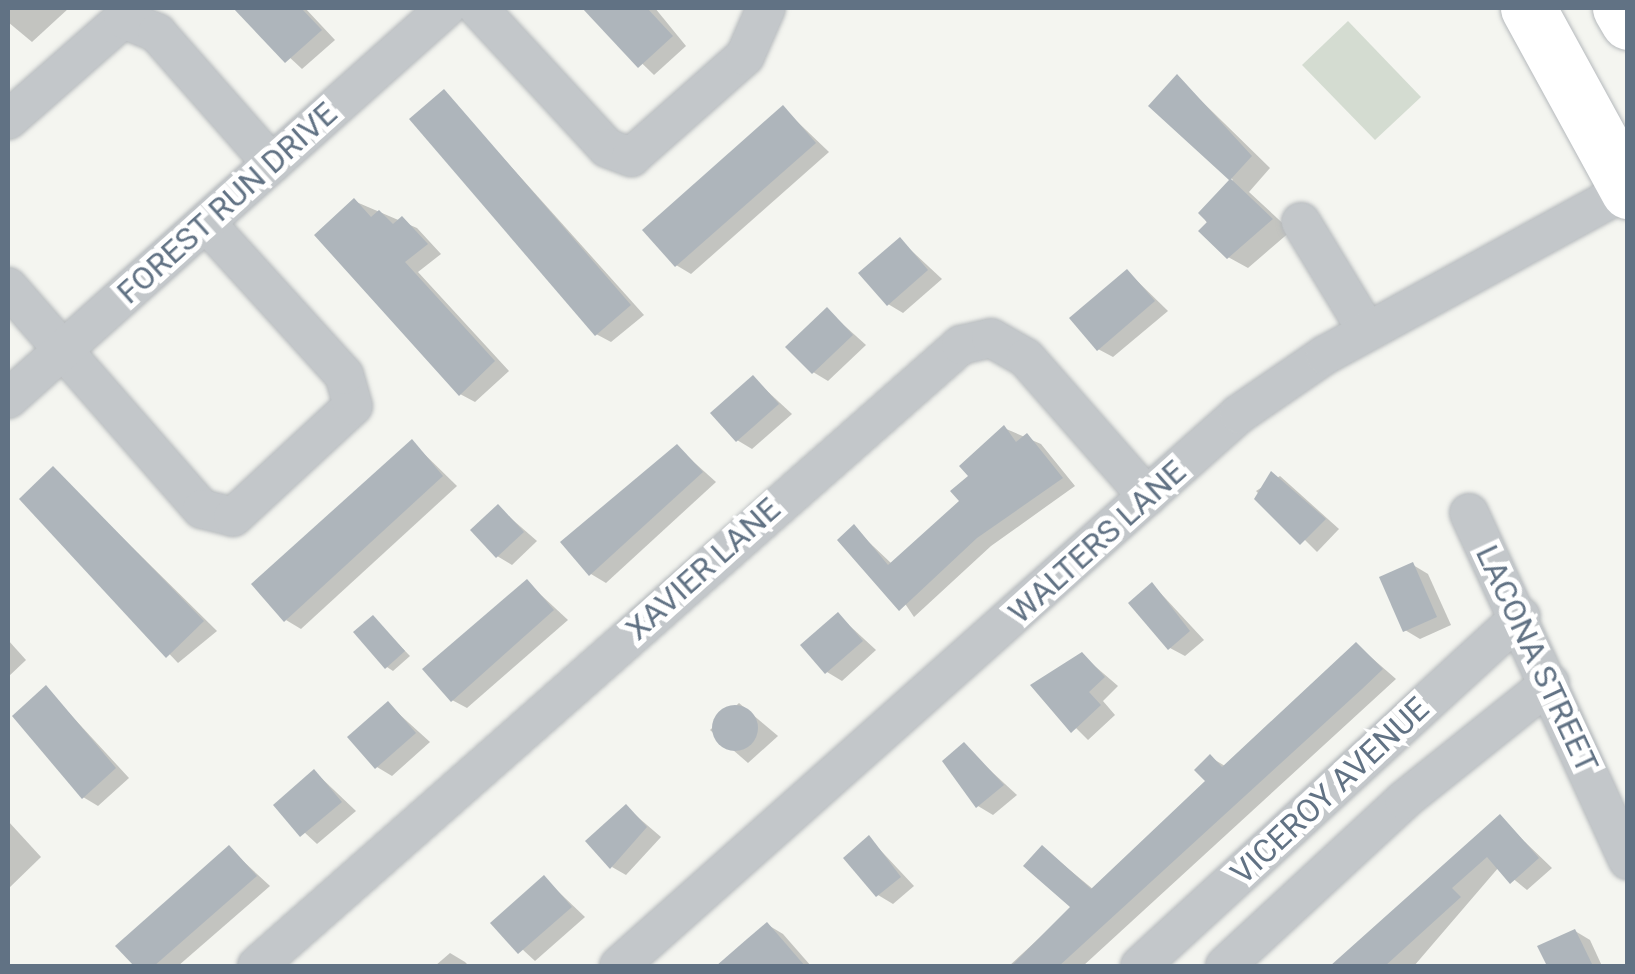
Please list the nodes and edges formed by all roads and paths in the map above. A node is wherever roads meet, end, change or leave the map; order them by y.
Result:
1 (446, 8) edge
2 (478, 8) edge
3 (766, 8) edge
4 (1528, 8) edge
5 (1620, 8) edge
6 (1628, 22) edge
7 (8, 120) edge
8 (272, 164) junction
9 (1627, 190) edge
10 (1301, 222) dead end
11 (206, 223) junction
12 (8, 287) edge
13 (1367, 331) junction
14 (62, 348) junction
15 (8, 398) edge
16 (1147, 496) junction
17 (1469, 512) dead end
18 (1521, 616) junction
19 (1550, 683) junction
20 (1628, 860) edge
21 (257, 966) edge
22 (619, 966) edge
23 (1140, 966) edge
24 (1224, 966) edge

1 - 8 street, FOREST RUN DRIVE
2 - 3 street
4 - 9 highway
5 - 6 highway
7 - 8 street
8 - 11 street, FOREST RUN DRIVE
9 - 13 street, WALTERS LANE
10 - 13 street
11 - 14 street, FOREST RUN DRIVE
11 - 14 street
12 - 14 street
13 - 16 street, WALTERS LANE
14 - 15 street, FOREST RUN DRIVE
16 - 21 street, XAVIER LANE
16 - 22 street, WALTERS LANE
17 - 18 street, LACONA STREET
18 - 19 street, LACONA STREET
18 - 23 street, VICEROY AVENUE
19 - 20 street, LACONA STREET
19 - 24 street, VICEROY AVENUE

